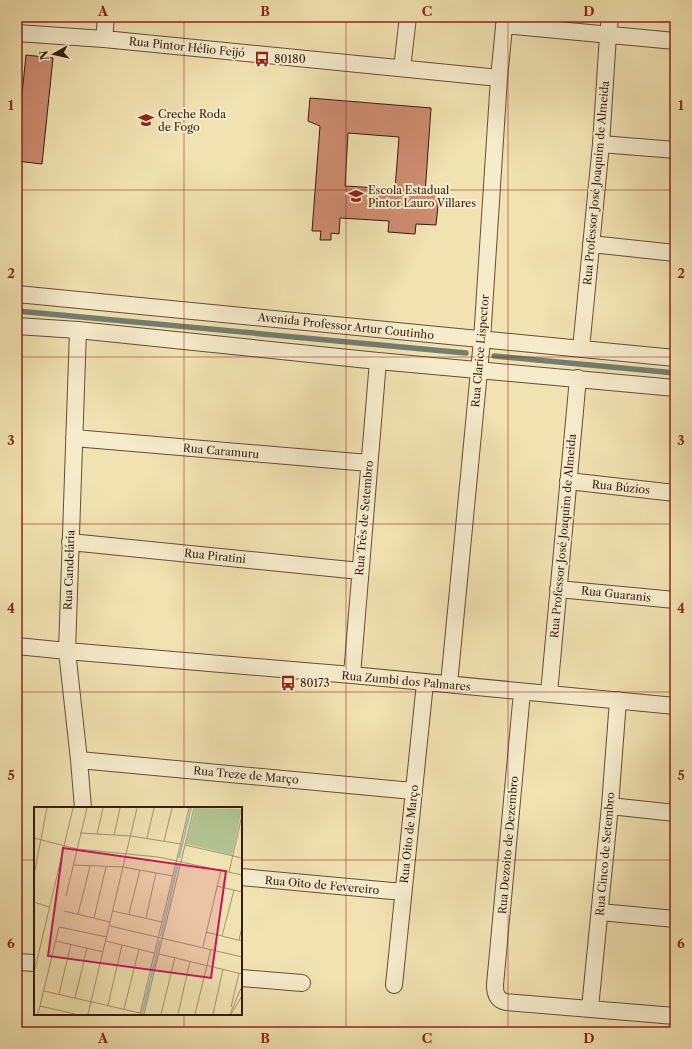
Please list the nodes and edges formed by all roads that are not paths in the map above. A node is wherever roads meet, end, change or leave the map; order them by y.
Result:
1 (106, 17) edge
2 (408, 17) edge
3 (610, 17) edge
4 (504, 21) edge
5 (17, 33) edge
6 (608, 35) junction
7 (104, 39) junction
8 (675, 41) edge
9 (402, 68) junction
10 (499, 78) junction
11 (601, 144) junction
12 (675, 150) edge
13 (591, 244) junction
14 (675, 253) edge
15 (17, 294) edge
16 (17, 326) edge
17 (78, 330) junction
18 (482, 340) junction
19 (581, 349) junction
20 (675, 358) edge
21 (378, 360) junction
22 (478, 369) junction
23 (578, 378) junction
24 (675, 388) edge
25 (74, 438) junction
26 (369, 463) junction
27 (568, 481) junction
28 (675, 493) edge
29 (70, 542) junction
30 (360, 571) junction
31 (558, 589) junction
32 (675, 600) edge
33 (17, 646) edge
34 (67, 651) junction
35 (352, 675) junction
36 (424, 683) junction
37 (449, 684) junction
38 (522, 692) junction
39 (549, 693) junction
40 (618, 700) junction
41 (675, 706) edge
42 (79, 760) junction
43 (413, 791) junction
44 (610, 806) junction
45 (83, 807) edge
46 (675, 813) edge
47 (242, 877) edge
48 (403, 892) junction
49 (600, 912) junction
50 (675, 919) edge
51 (17, 962) edge
52 (34, 963) edge
53 (242, 978) edge
54 (302, 983) dead end
55 (394, 985) dead end
56 (590, 1008) junction
57 (675, 1016) edge

1 - 7 street
2 - 9 street
3 - 6 street, Rua Professor José Joaquim de Almeida
4 - 6 street
4 - 10 street, Rua Clarice Lispector
5 - 7 street, Rua Pintor Hélio Feijó
6 - 8 street
6 - 11 street, Rua Professor José Joaquim de Almeida
7 - 9 street, Rua Pintor Hélio Feijó
9 - 10 street, Rua Pintor Hélio Feijó
10 - 18 street, Rua Clarice Lispector
11 - 12 street
11 - 13 street, Rua Professor José Joaquim de Almeida
13 - 14 street
13 - 19 street, Rua Professor José Joaquim de Almeida
15 - 18 street, Avenida Professor Artur Coutinho
16 - 17 street
17 - 21 street
17 - 25 street, Rua Candelária
18 - 19 street, Avenida Professor Artur Coutinho
18 - 22 street, Rua Clarice Lispector
19 - 20 street, Avenida Professor Artur Coutinho
21 - 22 street
21 - 26 street, Rua Três de Setembro
22 - 23 street
22 - 37 street, Rua Clarice Lispector
23 - 24 street
23 - 27 street, Rua Professor José Joaquim de Almeida
25 - 26 street, Rua Caramuru
25 - 29 street, Rua Candelária
26 - 30 street, Rua Três de Setembro
27 - 28 street, Rua Búzios
27 - 31 street, Rua Professor José Joaquim de Almeida
29 - 30 street, Rua Piratini
29 - 34 street, Rua Candelária
30 - 35 street, Rua Três de Setembro
31 - 32 street, Rua Guaranis
31 - 39 street, Rua Professor José Joaquim de Almeida
33 - 34 street, Rua Zumbi dos Palmares
34 - 35 street, Rua Zumbi dos Palmares
34 - 42 street, Rua Candelária
35 - 36 street, Rua Zumbi dos Palmares
36 - 37 street, Rua Zumbi dos Palmares
36 - 43 street, Rua Oito de Março
37 - 38 street, Rua Zumbi dos Palmares
38 - 39 street, Rua Zumbi dos Palmares
38 - 56 street, Rua Dezoito de Dezembro
39 - 40 street, Rua Zumbi dos Palmares
40 - 41 street, Rua Zumbi dos Palmares
40 - 44 street, Rua Cinco de Setembro
42 - 43 street, Rua Treze de Março
42 - 45 street, Rua Candelária
43 - 48 street, Rua Oito de Março
44 - 46 street
44 - 49 street, Rua Cinco de Setembro
47 - 48 street, Rua Oito de Fevereiro
48 - 55 street, Rua Oito de Março
49 - 50 street
49 - 56 street, Rua Cinco de Setembro
51 - 52 street
53 - 54 street
56 - 57 street

